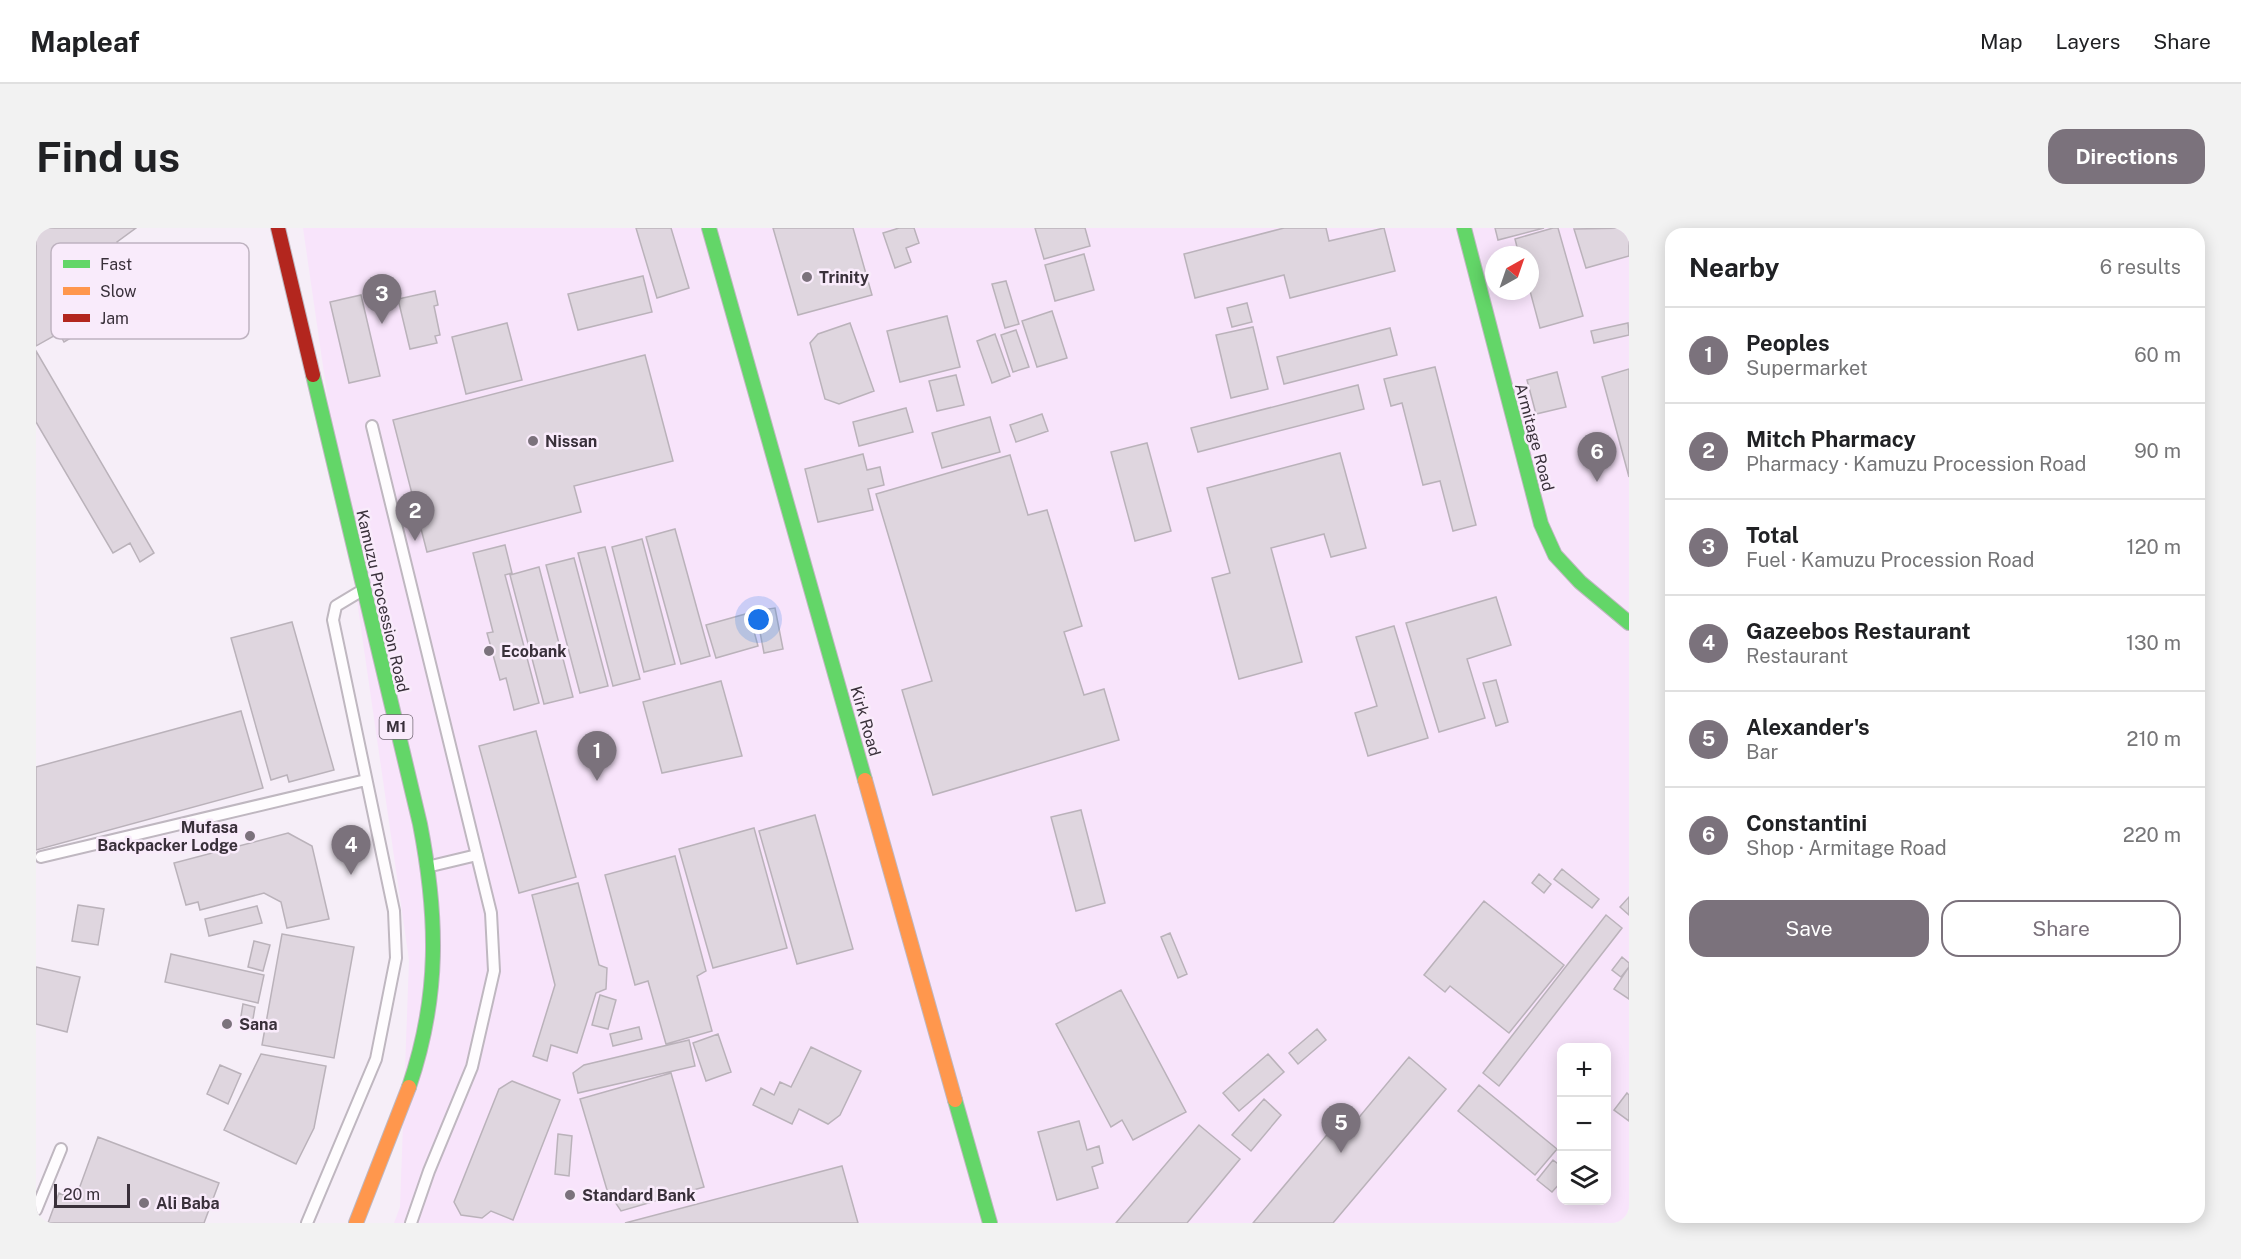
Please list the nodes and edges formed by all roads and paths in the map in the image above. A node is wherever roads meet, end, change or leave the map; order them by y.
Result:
1 (278, 228) edge
2 (709, 228) edge
3 (1464, 228) edge
4 (295, 238) dead end
5 (287, 270) junction
6 (372, 426) dead end
7 (364, 590) junction
8 (1629, 623) edge
9 (366, 780) junction
10 (477, 855) junction
11 (41, 857) dead end
12 (428, 867) junction
13 (61, 1149) dead end
14 (36, 1210) edge
15 (307, 1223) edge
16 (356, 1223) edge
17 (411, 1223) edge
18 (990, 1223) edge

1 - 5 main road, Kamuzu Procession Road / M1
2 - 18 main road, Kirk Road
3 - 8 main road, Armitage Road
4 - 5 main road
5 - 7 main road, Kamuzu Procession Road / M1
6 - 10 lane
7 - 9 lane
7 - 12 main road, Kamuzu Procession Road / M1
9 - 11 lane
9 - 15 lane
10 - 12 lane
10 - 17 lane
12 - 16 main road, Kamuzu Procession Road / M1
13 - 14 lane

